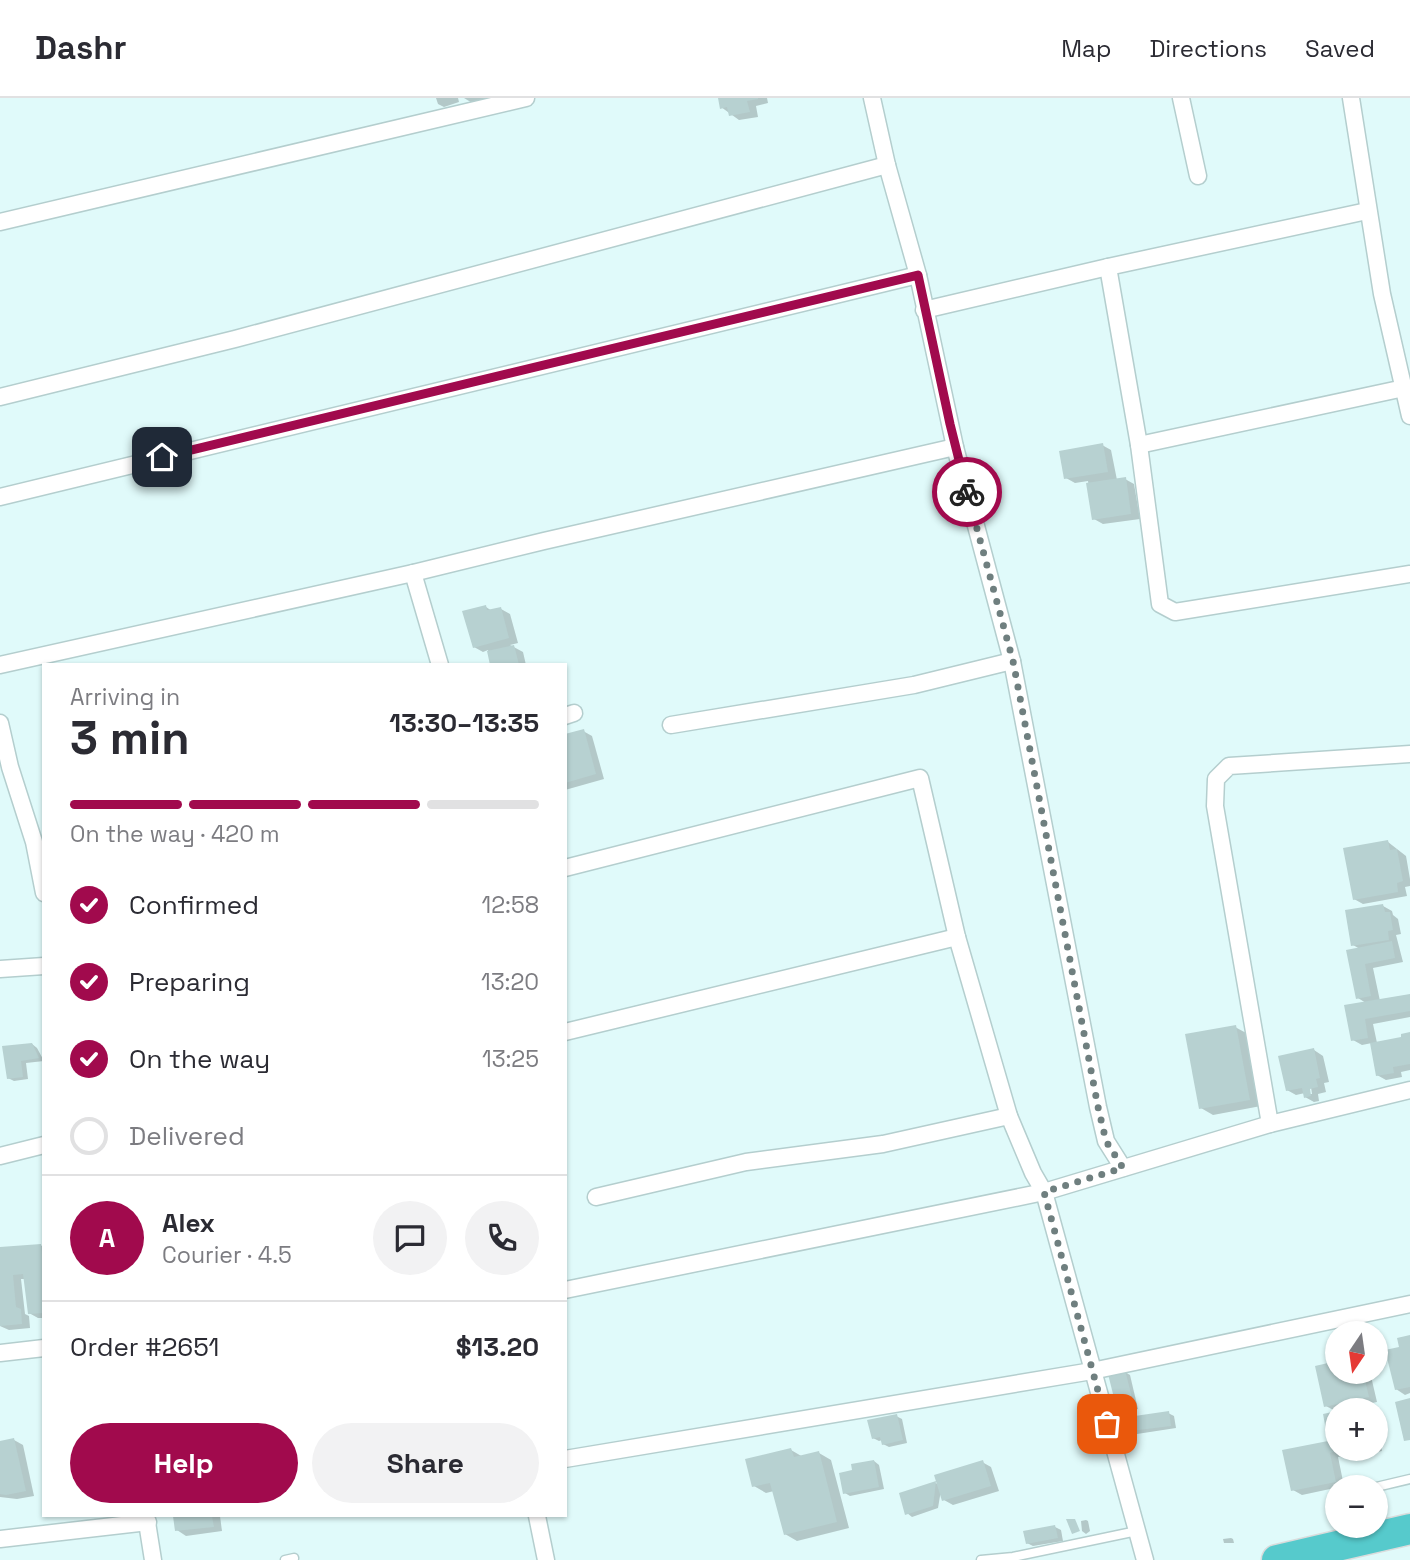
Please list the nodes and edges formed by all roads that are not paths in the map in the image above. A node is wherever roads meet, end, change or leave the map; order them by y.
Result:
1 (526, 98) edge
2 (872, 98) edge
3 (1181, 98) edge
4 (1351, 98) edge
5 (887, 165) junction
6 (1198, 176) dead end
7 (1367, 211) junction
8 (0, 222) edge
9 (1108, 267) junction
10 (918, 275) junction
11 (925, 310) junction
12 (1405, 388) junction
13 (0, 397) edge
14 (1410, 416) edge
15 (1139, 445) junction
16 (955, 447) junction
17 (0, 496) edge
18 (413, 573) junction
19 (1410, 574) edge
20 (1013, 661) junction
21 (439, 663) edge
22 (0, 666) edge
23 (0, 723) edge
24 (671, 725) dead end
25 (1410, 754) edge
26 (5, 768) edge
27 (39, 841) edge
28 (567, 867) edge
29 (42, 872) edge
30 (957, 937) junction
31 (42, 966) edge
32 (0, 969) edge
33 (567, 1032) edge
34 (1410, 1090) edge
35 (1009, 1116) junction
36 (1270, 1124) junction
37 (42, 1146) edge
38 (0, 1156) edge
39 (1123, 1168) junction
40 (1044, 1192) junction
41 (596, 1198) dead end
42 (567, 1290) edge
43 (1410, 1304) edge
44 (42, 1348) edge
45 (0, 1353) edge
46 (1092, 1371) junction
47 (567, 1459) edge
48 (1410, 1479) edge
49 (1388, 1484) edge
50 (537, 1517) edge
51 (147, 1519) edge
52 (1410, 1529) edge
53 (1137, 1531) junction
54 (0, 1539) edge
55 (1013, 1559) edge
56 (153, 1560) edge
57 (546, 1560) edge
58 (981, 1560) edge
59 (1145, 1560) edge
60 (1277, 1560) edge

1 - 8 street
2 - 5 street
3 - 6 street
4 - 7 street
5 - 10 street
5 - 13 street
7 - 9 street
7 - 12 street
9 - 11 street
9 - 15 street
10 - 11 street
10 - 17 street
11 - 16 street
12 - 14 street
12 - 15 street
15 - 19 street
16 - 18 street
16 - 20 street
18 - 21 street
18 - 22 street
20 - 24 street
20 - 39 street
23 - 26 street
25 - 36 street
26 - 27 street
27 - 29 street
28 - 30 street
30 - 33 street
30 - 35 street
31 - 32 street
34 - 36 street
35 - 40 street
35 - 41 street
36 - 39 street
37 - 38 street
39 - 40 street
40 - 42 street
40 - 46 street
43 - 46 street
44 - 45 street
46 - 47 street
46 - 53 street
48 - 49 lane
50 - 57 street
51 - 54 street
51 - 56 street
52 - 60 highway
53 - 55 lane
53 - 59 street
55 - 58 lane

